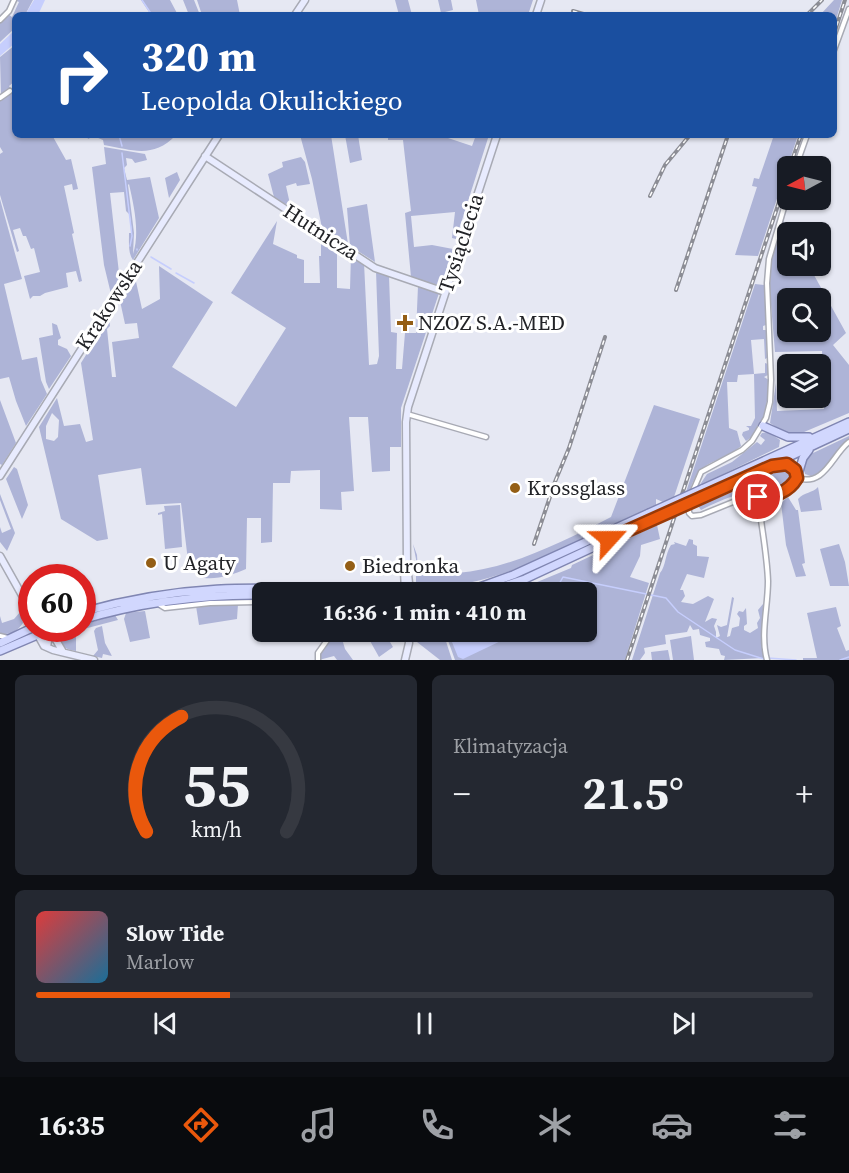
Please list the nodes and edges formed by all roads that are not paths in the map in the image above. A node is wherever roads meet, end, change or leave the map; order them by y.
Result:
1 (14, 0) edge
2 (849, 9) edge
3 (0, 20) edge
4 (837, 42) edge
5 (10, 91) dead end
6 (0, 98) edge
7 (217, 138) edge
8 (495, 138) edge
9 (806, 138) edge
10 (205, 156) junction
11 (800, 156) edge
12 (783, 210) edge
13 (445, 292) junction
14 (407, 414) junction
15 (849, 422) edge
16 (763, 426) junction
17 (849, 429) edge
18 (781, 435) junction
19 (486, 437) dead end
20 (815, 438) junction
21 (849, 442) edge
22 (811, 448) junction
23 (781, 453) junction
24 (772, 466) junction
25 (1, 473) edge
26 (797, 478) junction
27 (704, 492) junction
28 (758, 497) junction
29 (649, 517) junction
30 (0, 556) edge
31 (407, 565) junction
32 (405, 582) edge
33 (409, 582) edge
34 (491, 582) edge
35 (516, 582) edge
36 (18, 588) edge
37 (252, 588) edge
38 (252, 595) edge
39 (252, 602) edge
40 (170, 604) junction
41 (96, 608) edge
42 (96, 617) edge
43 (18, 634) edge
44 (0, 636) edge
45 (9, 638) junction
46 (18, 641) edge
47 (48, 642) edge
48 (57, 642) edge
49 (326, 642) edge
50 (409, 642) edge
51 (0, 643) edge
52 (0, 651) edge
53 (63, 653) junction
54 (94, 660) edge
55 (318, 660) edge
56 (405, 660) edge
57 (767, 660) edge

1 - 3 street
2 - 4 street
5 - 6 street
7 - 10 street, Krakowska
8 - 13 street, Tysiąclecia
9 - 11 street
10 - 13 street, Hutnicza
10 - 25 street, Krakowska
12 - 16 street
13 - 14 street, Tysiąclecia
14 - 19 street
14 - 31 street, Tysiąclecia
15 - 20 main road
16 - 18 main road
16 - 28 street
17 - 22 main road
18 - 20 main road
18 - 23 main road
20 - 23 main road
21 - 26 street
22 - 24 main road
22 - 26 main road
23 - 27 main road
24 - 26 main road
24 - 27 main road
26 - 28 street
27 - 29 main road, bridge
28 - 57 street
29 - 34 main road
29 - 35 main road
30 - 36 street
31 - 32 street, Tysiąclecia
31 - 33 street, Tysiąclecia
37 - 41 main road
38 - 40 main road
39 - 40 street
40 - 42 main road
43 - 45 main road
44 - 45 street
45 - 51 main road
46 - 52 main road
47 - 53 street
48 - 53 street
49 - 55 street
50 - 56 street
53 - 54 street

